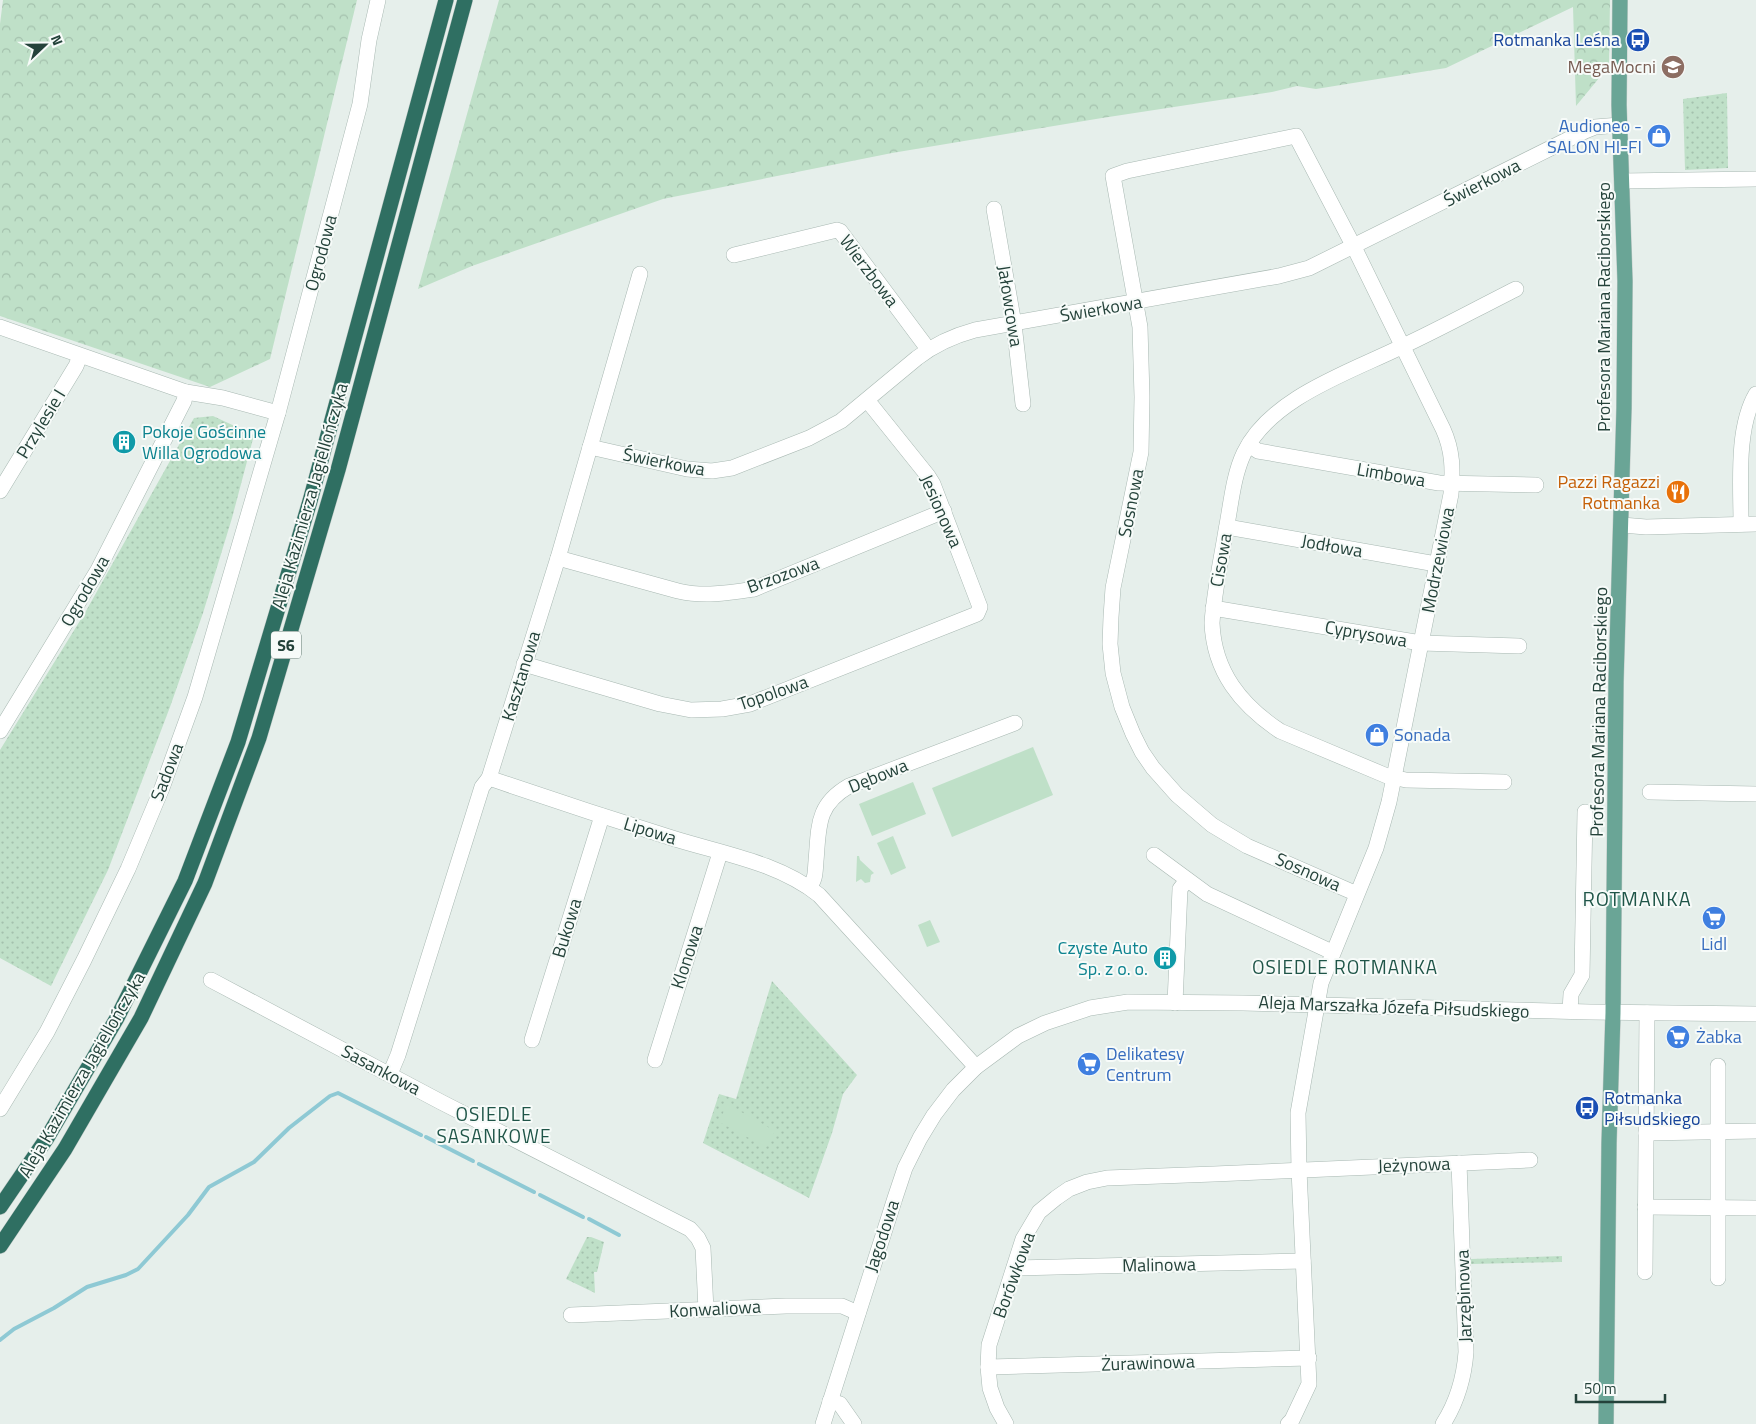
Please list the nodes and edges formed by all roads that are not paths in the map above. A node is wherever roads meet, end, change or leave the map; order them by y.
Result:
1 (378, 0) edge
2 (446, 0) edge
3 (465, 0) edge
4 (1620, 0) edge
5 (1620, 125) junction
6 (1296, 136) joint
7 (1756, 179) edge
8 (1622, 181) junction
9 (994, 209) dead end
10 (1354, 247) junction
11 (734, 255) dead end
12 (640, 274) dead end
13 (1516, 289) dead end
14 (1137, 302) junction
15 (1014, 324) junction
16 (0, 327) edge
17 (1402, 347) junction
18 (928, 350) junction
19 (80, 356) junction
20 (186, 392) junction
21 (1756, 394) edge
22 (867, 400) junction
23 (1023, 404) dead end
24 (278, 413) junction
25 (1249, 445) junction
26 (590, 446) junction
27 (1452, 484) junction
28 (1536, 484) dead end
29 (0, 491) edge
30 (944, 511) junction
31 (1741, 524) junction
32 (1756, 524) edge
33 (1622, 525) junction
34 (1227, 527) junction
35 (558, 558) junction
36 (1436, 564) junction
37 (980, 607) joint
38 (1213, 608) junction
39 (1421, 643) junction
40 (1520, 646) dead end
41 (524, 664) junction
42 (1015, 723) dead end
43 (0, 731) edge
44 (488, 778) junction
45 (1394, 778) junction
46 (1504, 782) dead end
47 (1650, 792) dead end
48 (1756, 794) edge
49 (1586, 812) dead end
50 (602, 816) junction
51 (720, 853) junction
52 (1154, 855) dead end
53 (1187, 880) junction
54 (809, 887) junction
55 (1357, 894) junction
56 (1332, 952) junction
57 (211, 980) dead end
58 (1175, 1003) junction
59 (1317, 1004) junction
60 (1570, 1011) junction
61 (1613, 1013) junction
62 (1647, 1013) junction
63 (1756, 1014) edge
64 (532, 1040) dead end
65 (655, 1060) dead end
66 (1718, 1066) dead end
67 (976, 1067) junction
68 (390, 1074) junction
69 (0, 1109) edge
70 (1756, 1131) edge
71 (1718, 1132) junction
72 (1646, 1133) junction
73 (1530, 1160) dead end
74 (1459, 1163) junction
75 (1299, 1170) junction
76 (0, 1207) edge
77 (1645, 1207) junction
78 (1718, 1208) junction
79 (1756, 1208) edge
80 (0, 1246) edge
81 (1303, 1261) junction
82 (1014, 1268) junction
83 (1645, 1272) dead end
84 (1718, 1278) dead end
85 (706, 1310) junction
86 (858, 1313) junction
87 (571, 1315) dead end
88 (1309, 1358) junction
89 (988, 1368) junction
90 (830, 1401) junction
91 (823, 1424) edge
92 (854, 1424) edge
93 (1006, 1424) edge
94 (1288, 1424) edge
95 (1443, 1424) edge
96 (1606, 1424) edge

1 - 24 street, Ogrodowa
2 - 76 highway, Aleja Kazimierza Jagiellończyka / S6
3 - 80 highway, Aleja Kazimierza Jagiellończyka / S6
4 - 5 main road, Profesora Mariana Raciborskiego
5 - 8 main road, Profesora Mariana Raciborskiego
5 - 10 street, Świerkowa
6 - 10 street, Modrzewiowa
6 - 14 street, Sosnowa
7 - 8 street
8 - 33 main road, Profesora Mariana Raciborskiego
9 - 15 street, Jałowcowa
10 - 14 street, Świerkowa
10 - 17 street, Modrzewiowa
11 - 18 street, Wierzbowa
12 - 26 street, Kasztanowa
13 - 17 street, Cisowa
14 - 15 street, Świerkowa
14 - 55 street, Sosnowa
15 - 18 street, Świerkowa
15 - 23 street, Jałowcowa
16 - 19 street
17 - 25 street, Cisowa
17 - 27 street, Modrzewiowa
18 - 22 street, Świerkowa
19 - 20 street
19 - 29 street, Przylesie I
20 - 24 street
20 - 43 street, Ogrodowa
21 - 31 street
22 - 26 street, Świerkowa
22 - 30 street, Jesionowa
24 - 69 street, Sadowa
25 - 27 street, Limbowa
25 - 34 street, Cisowa
26 - 35 street, Kasztanowa
27 - 28 street, Limbowa
27 - 36 street, Modrzewiowa
30 - 35 street, Brzozowa
30 - 37 street, Jesionowa
31 - 32 street
31 - 33 street
33 - 61 main road, Profesora Mariana Raciborskiego
34 - 36 street, Jodłowa
34 - 38 street, Cisowa
35 - 41 street, Kasztanowa
36 - 39 street, Modrzewiowa
37 - 41 street, Topolowa
38 - 39 street, Cyprysowa
38 - 45 street, Cisowa
39 - 40 street, Cyprysowa
39 - 45 street, Modrzewiowa
41 - 44 street, Kasztanowa
42 - 54 street, Dębowa
44 - 50 street, Lipowa
44 - 68 street, Kasztanowa
45 - 46 street, Cisowa
45 - 55 street, Modrzewiowa
47 - 48 street
49 - 60 street
50 - 51 street, Lipowa
50 - 64 street, Bukowa
51 - 54 street, Lipowa
51 - 65 street, Klonowa
52 - 53 street
53 - 56 street
53 - 58 street
54 - 67 street
55 - 56 street, Modrzewiowa
56 - 59 street, Modrzewiowa
57 - 68 street, Sasankowa
58 - 59 street, Aleja Marszałka Józefa Piłsudskiego
58 - 67 street, Aleja Marszałka Józefa Piłsudskiego
59 - 60 street, Aleja Marszałka Józefa Piłsudskiego
59 - 75 street
60 - 61 street, Aleja Marszałka Józefa Piłsudskiego
61 - 62 street, Aleja Marszałka Józefa Piłsudskiego
61 - 96 main road, Profesora Mariana Raciborskiego
62 - 63 street, Aleja Marszałka Józefa Piłsudskiego
62 - 72 street
66 - 71 street
67 - 86 street, Jagodowa
68 - 85 street, Sasankowa
70 - 71 street
71 - 72 street
71 - 78 street
72 - 77 street
73 - 74 street, Jeżynowa
74 - 75 street, Jeżynowa
74 - 95 street, Jarzębinowa
75 - 81 street
75 - 82 street, Borówkowa
77 - 78 street
77 - 83 street
78 - 79 street
78 - 84 street
81 - 82 street, Malinowa
81 - 88 street
82 - 89 street, Borówkowa
85 - 86 street, Konwaliowa
85 - 87 street, Konwaliowa
86 - 90 street, Jagodowa
88 - 89 street, Żurawinowa
88 - 94 street
89 - 93 street, Borówkowa
90 - 91 street, Jagodowa
90 - 92 street

